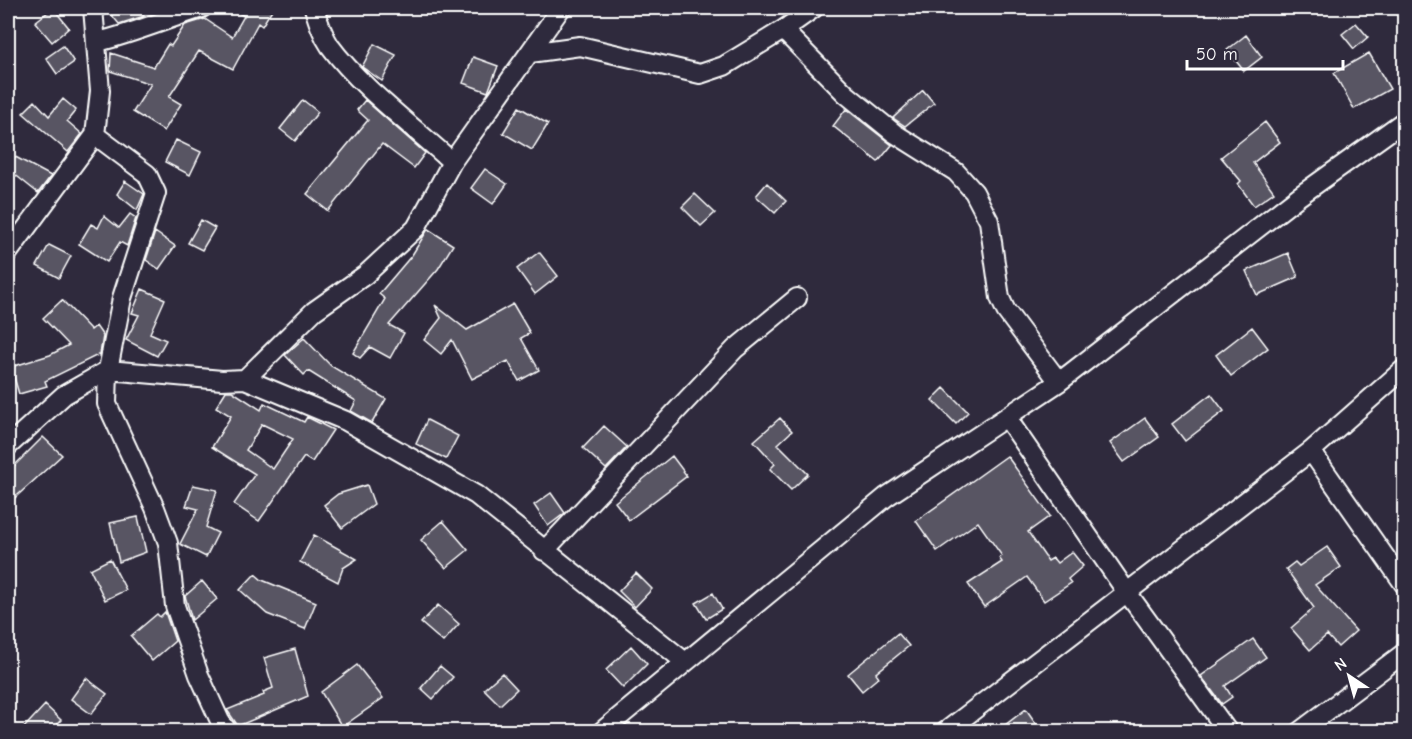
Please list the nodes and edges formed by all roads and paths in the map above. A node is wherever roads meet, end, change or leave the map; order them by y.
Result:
1 (93, 8) edge
2 (202, 8) edge
3 (314, 8) edge
4 (561, 8) edge
5 (814, 8) edge
6 (783, 30) junction
7 (98, 42) junction
8 (530, 53) junction
9 (1404, 121) edge
10 (95, 135) junction
11 (452, 162) junction
12 (8, 253) edge
13 (797, 298) dead end
14 (1404, 369) edge
15 (108, 370) junction
16 (245, 379) junction
17 (1059, 382) junction
18 (1007, 418) junction
19 (8, 446) edge
20 (1311, 451) junction
21 (544, 551) junction
22 (1404, 584) edge
23 (1126, 591) junction
24 (1404, 653) edge
25 (684, 662) junction
26 (228, 732) edge
27 (601, 732) edge
28 (945, 732) edge
29 (1228, 732) edge
30 (1299, 732) edge

1 - 7 street
2 - 7 street
3 - 11 street
4 - 8 street
5 - 6 street
6 - 8 street
6 - 17 street
7 - 10 street
8 - 11 street
9 - 17 street
10 - 12 street
10 - 15 street
11 - 16 street
13 - 21 street
14 - 20 street
15 - 16 street
15 - 19 street
15 - 26 street
16 - 21 street
17 - 18 street
18 - 23 street
18 - 25 street
20 - 22 street
20 - 23 street
21 - 25 street
23 - 28 street
23 - 29 street
24 - 30 street
25 - 27 street

